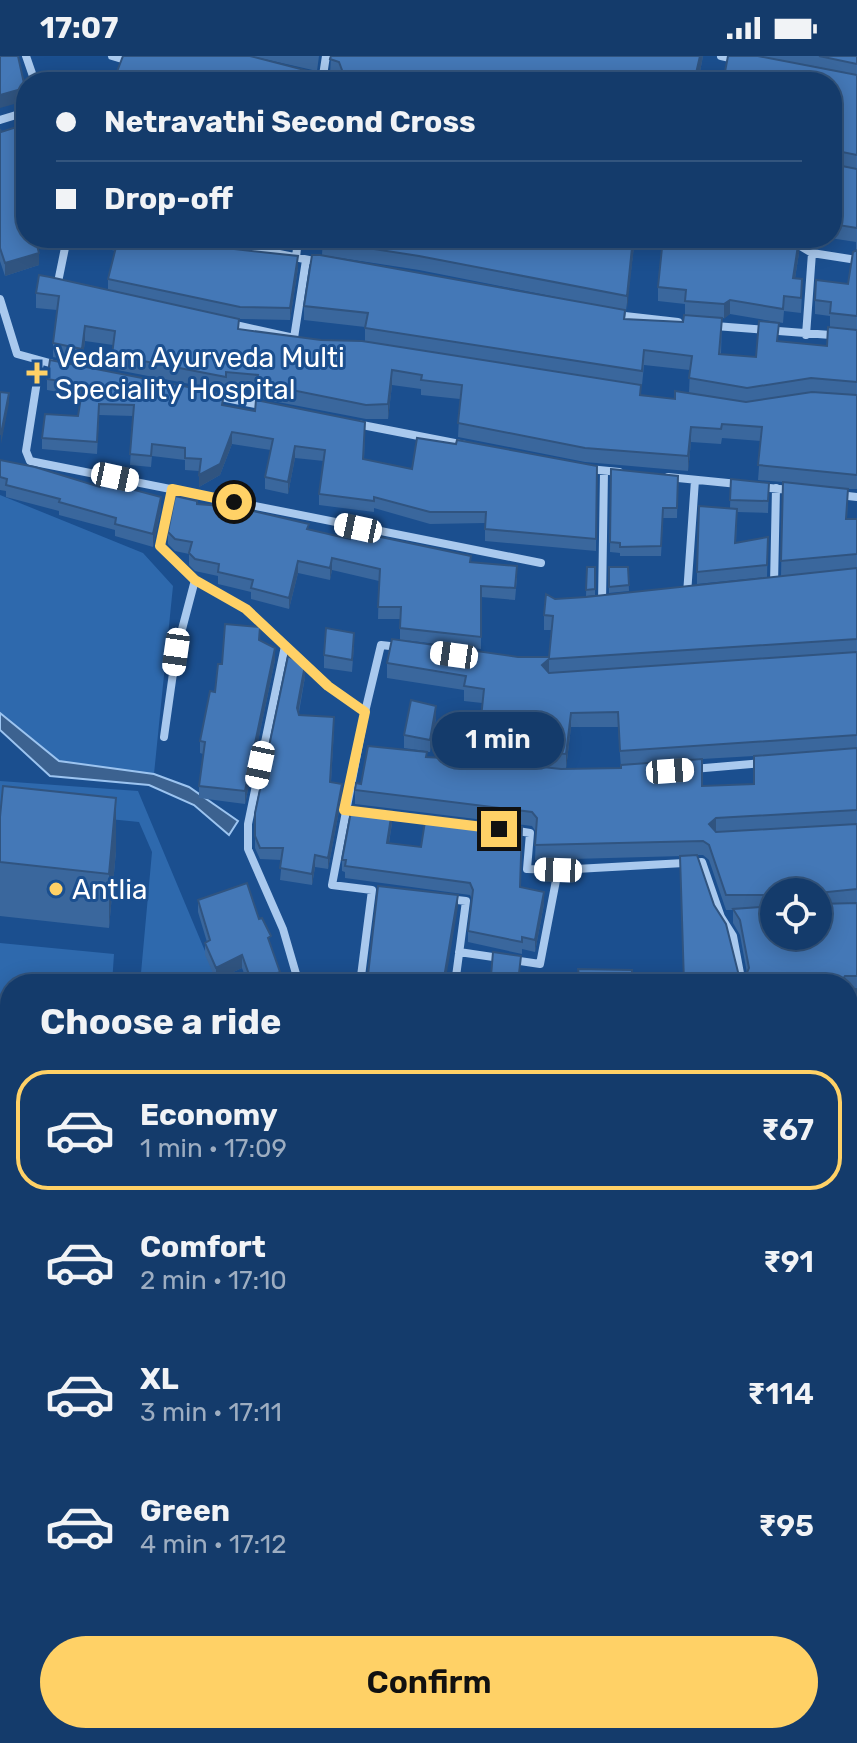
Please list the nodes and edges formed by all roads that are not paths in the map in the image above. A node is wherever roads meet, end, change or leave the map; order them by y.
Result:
1 (112, 56) edge
2 (721, 56) edge
3 (123, 58) edge
4 (751, 62) edge
5 (118, 70) edge
6 (65, 248) edge
7 (250, 248) edge
8 (297, 248) edge
9 (804, 248) edge
10 (812, 253) junction
11 (296, 258) junction
12 (306, 260) junction
13 (857, 260) edge
14 (334, 265) edge
15 (71, 290) edge
16 (0, 299) edge
17 (606, 314) edge
18 (220, 322) edge
19 (683, 323) edge
20 (699, 324) edge
21 (806, 335) junction
22 (857, 337) edge
23 (294, 338) junction
24 (309, 340) edge
25 (40, 362) junction
26 (71, 368) edge
27 (211, 395) edge
28 (273, 407) edge
29 (351, 423) edge
30 (475, 447) edge
31 (584, 469) edge
32 (604, 471) junction
33 (634, 474) edge
34 (664, 477) edge
35 (695, 480) junction
36 (776, 488) junction
37 (172, 489) junction
38 (803, 491) edge
39 (830, 494) edge
40 (857, 497) edge
41 (541, 563) dead end
42 (195, 580) junction
43 (788, 584) edge
44 (774, 585) junction
45 (760, 587) edge
46 (701, 593) edge
47 (687, 595) junction
48 (672, 596) edge
49 (616, 602) edge
50 (602, 603) junction
51 (586, 604) edge
52 (285, 646) junction
53 (410, 649) edge
54 (365, 712) junction
55 (164, 737) dead end
56 (359, 747) junction
57 (374, 750) edge
58 (779, 762) edge
59 (686, 769) edge
60 (344, 810) junction
61 (360, 812) edge
62 (375, 814) edge
63 (452, 823) edge
64 (499, 829) edge
65 (558, 870) junction
66 (372, 890) junction
67 (387, 892) edge
68 (434, 898) edge
69 (735, 916) edge
70 (721, 917) junction
71 (459, 952) junction
72 (296, 974) edge
73 (361, 974) edge
74 (456, 974) edge
75 (740, 974) edge

1 - 3 street
2 - 4 street
3 - 5 street
6 - 15 street
7 - 11 street
8 - 11 street
9 - 10 street
10 - 13 street
10 - 21 street
11 - 12 street
12 - 14 street
12 - 23 street
16 - 25 street
17 - 19 street
18 - 23 street
20 - 21 street
21 - 22 street
23 - 24 street
25 - 26 street
25 - 37 street
27 - 28 street
29 - 30 street
31 - 32 street
32 - 33 street
32 - 50 street
34 - 35 street
35 - 36 street
35 - 47 street
36 - 38 street
36 - 44 street
37 - 41 street
37 - 42 street
39 - 40 street
42 - 52 street
42 - 55 street
43 - 44 street
44 - 45 street
46 - 47 street
47 - 48 street
49 - 50 street
50 - 51 street
52 - 54 street
52 - 72 street
53 - 54 street
54 - 56 street
56 - 57 street
56 - 60 street
58 - 59 street
60 - 61 street
60 - 66 street
62 - 63 street
64 - 65 street
65 - 70 street
65 - 71 street
66 - 67 street
66 - 73 street
68 - 71 street
69 - 70 street
70 - 75 street
71 - 74 street

